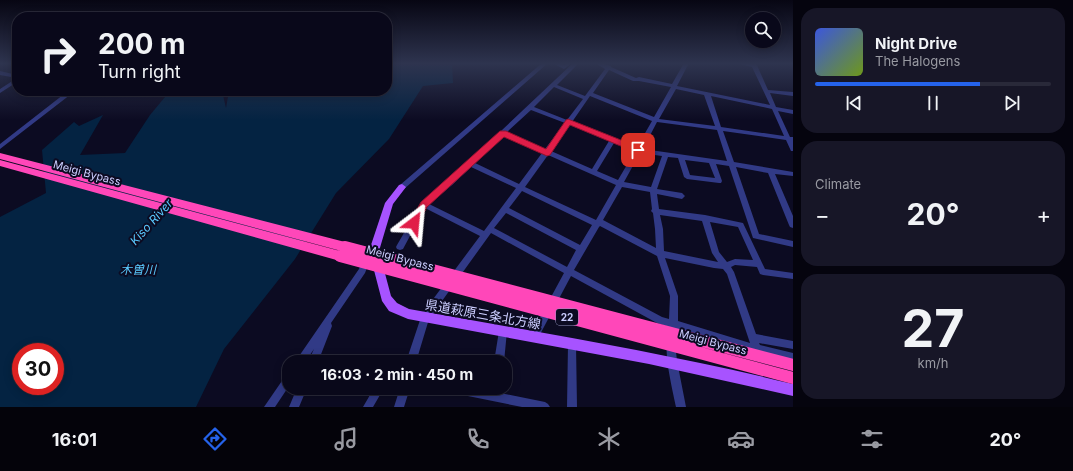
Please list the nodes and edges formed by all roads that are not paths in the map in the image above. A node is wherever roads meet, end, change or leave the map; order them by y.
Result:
1 (525, 82) edge
2 (556, 82) edge
3 (597, 82) edge
4 (649, 82) edge
5 (676, 82) edge
6 (762, 82) edge
7 (12, 83) edge
8 (553, 85) junction
9 (673, 87) junction
10 (0, 91) edge
11 (766, 91) junction
12 (707, 94) junction
13 (793, 94) edge
14 (66, 96) edge
15 (587, 96) junction
16 (530, 107) junction
17 (774, 108) junction
18 (793, 112) edge
19 (655, 120) junction
20 (568, 122) junction
21 (719, 129) junction
22 (503, 133) junction
23 (790, 139) edge
24 (613, 140) junction
25 (0, 147) edge
26 (793, 149) edge
27 (638, 150) junction
28 (547, 153) junction
29 (666, 155) junction
30 (0, 156) edge
31 (681, 157) junction
32 (712, 162) junction
33 (0, 163) edge
34 (470, 164) junction
35 (730, 165) junction
36 (771, 171) junction
37 (593, 172) junction
38 (793, 174) edge
39 (620, 184) junction
40 (402, 187) joint
41 (522, 187) junction
42 (653, 190) junction
43 (682, 196) dead end
44 (424, 204) junction
45 (504, 209) junction
46 (655, 211) junction
47 (705, 218) junction
48 (598, 223) junction
49 (793, 225) edge
50 (487, 232) junction
51 (744, 234) junction
52 (756, 236) junction
53 (793, 244) edge
54 (400, 247) dead end
55 (581, 249) junction
56 (374, 251) junction
57 (660, 254) junction
58 (759, 264) junction
59 (726, 266) junction
60 (569, 273) junction
61 (793, 276) edge
62 (334, 312) junction
63 (425, 317) junction
64 (673, 326) junction
65 (503, 331) junction
66 (534, 337) junction
67 (753, 338) junction
68 (572, 344) junction
69 (793, 345) edge
70 (757, 349) junction
71 (305, 355) edge
72 (316, 355) edge
73 (413, 355) edge
74 (500, 355) edge
75 (793, 357) edge
76 (672, 362) junction
77 (793, 365) edge
78 (793, 378) edge
79 (282, 389) edge
80 (793, 390) edge
81 (299, 395) edge
82 (375, 395) edge
83 (403, 395) edge
84 (506, 395) edge
85 (270, 407) edge
86 (294, 407) edge
87 (368, 407) edge
88 (399, 407) edge
89 (545, 407) edge
90 (572, 407) edge
91 (681, 407) edge

1 - 40 street
2 - 8 street
3 - 15 street
4 - 9 street
5 - 9 street
6 - 11 street
7 - 10 street
8 - 15 street
8 - 16 street
9 - 12 street
9 - 19 street
11 - 13 street
11 - 17 street
12 - 17 street
12 - 21 street
14 - 25 street
15 - 19 street
15 - 20 street
16 - 20 street
16 - 22 street
17 - 18 street
17 - 23 street
19 - 21 street
19 - 27 street
20 - 24 street
20 - 28 street
21 - 23 street
21 - 35 street
22 - 28 street
22 - 34 street
23 - 26 street
24 - 27 street
24 - 37 street
27 - 29 street
27 - 39 street
28 - 37 street
28 - 41 street
29 - 31 street
29 - 42 street
30 - 77 highway, Meigi Bypass / 22, bridge
31 - 32 street
31 - 32 street
32 - 35 street
33 - 78 highway, Meigi Bypass / 22, bridge
34 - 41 street
34 - 44 street
35 - 36 street
35 - 52 street
36 - 38 street
36 - 49 street
37 - 39 street
39 - 42 street
39 - 48 street
40 - 56 main road
41 - 45 street
41 - 48 street
42 - 43 street
42 - 46 street
44 - 50 street
44 - 54 street
45 - 50 street
45 - 55 street
46 - 47 street
46 - 57 street
47 - 51 street
47 - 59 street
48 - 55 street
48 - 57 street
50 - 60 street
50 - 63 street
51 - 52 street
51 - 58 street
52 - 53 street
55 - 60 street
56 - 62 street
56 - 63 main road, 県道萩原三条北方線
57 - 59 street
57 - 64 street
58 - 59 street
58 - 61 street
59 - 67 street
60 - 64 street
60 - 66 street
62 - 71 street
62 - 72 street
63 - 65 main road, 県道萩原三条北方線
63 - 73 street
64 - 70 street
64 - 76 street
65 - 66 main road, 県道萩原三条北方線
65 - 74 street
66 - 68 main road, 県道萩原三条北方線
67 - 69 street
67 - 70 street
68 - 76 main road, 県道萩原三条北方線
68 - 90 street
70 - 75 street
76 - 80 main road, 県道萩原三条北方線
76 - 91 street
79 - 85 street
81 - 86 street
82 - 87 street
83 - 88 street
84 - 89 street

